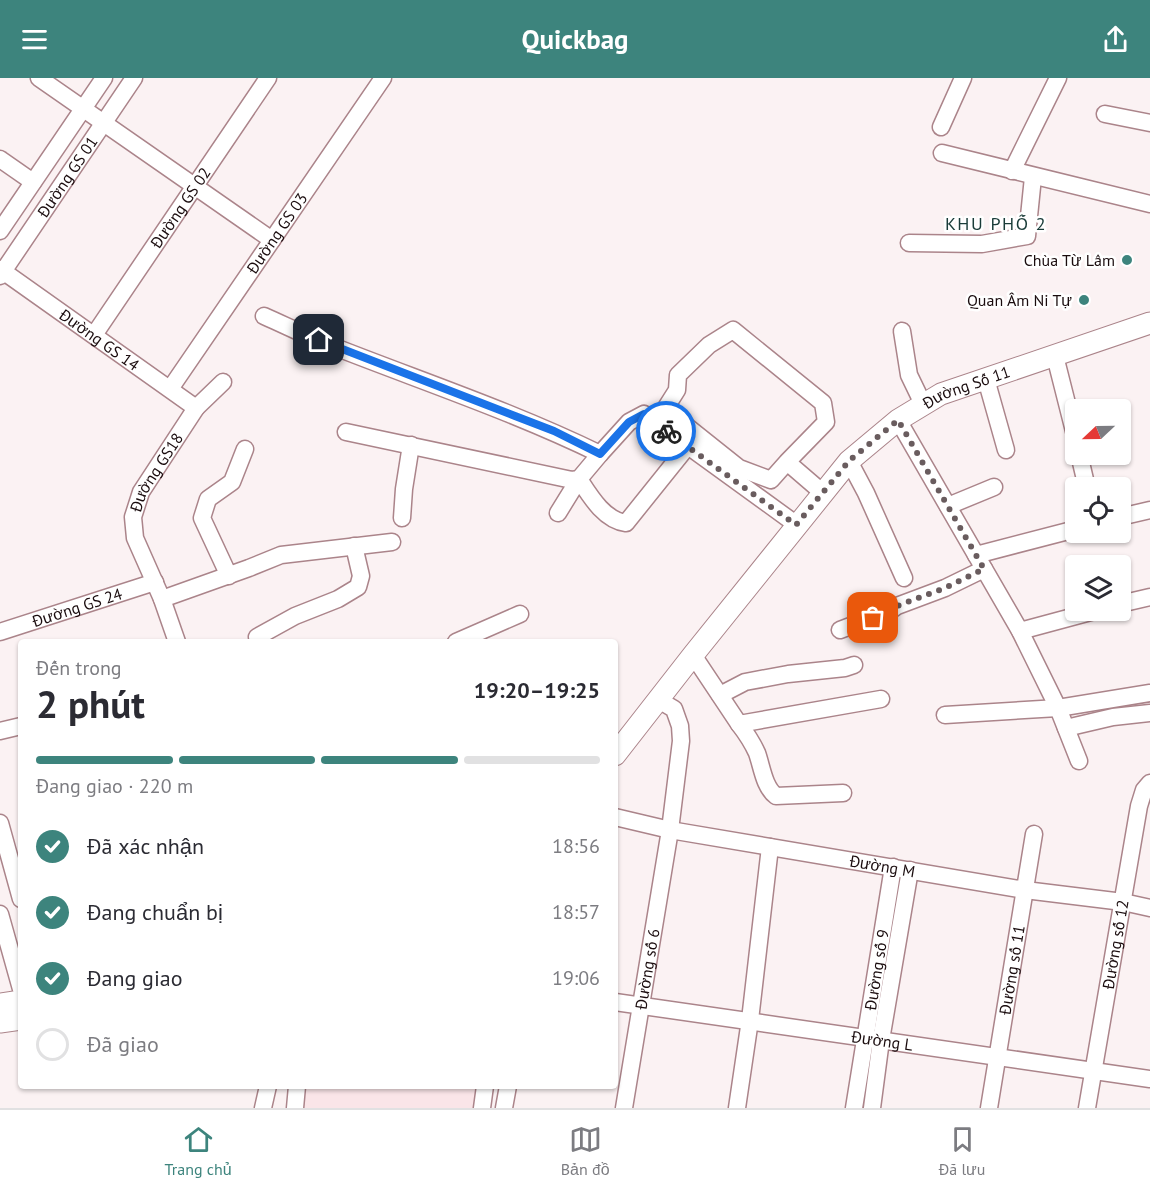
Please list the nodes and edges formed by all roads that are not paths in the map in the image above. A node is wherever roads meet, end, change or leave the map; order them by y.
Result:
1 (39, 78) edge
2 (104, 78) edge
3 (134, 78) edge
4 (268, 78) edge
5 (383, 78) edge
6 (963, 78) edge
7 (1058, 78) edge
8 (83, 109) junction
9 (1105, 114) dead end
10 (104, 123) junction
11 (1150, 123) edge
12 (941, 127) dead end
13 (942, 153) dead end
14 (0, 159) edge
15 (1012, 171) junction
16 (1033, 177) junction
17 (33, 182) junction
18 (195, 186) junction
19 (1150, 204) edge
20 (0, 231) edge
21 (272, 240) junction
22 (909, 243) dead end
23 (1, 272) edge
24 (264, 316) dead end
25 (1150, 323) edge
26 (902, 331) dead end
27 (94, 335) junction
28 (1055, 356) junction
29 (986, 379) junction
30 (223, 382) dead end
31 (170, 389) junction
32 (1066, 399) edge
33 (923, 404) junction
34 (196, 408) junction
35 (898, 420) junction
36 (346, 432) dead end
37 (411, 445) junction
38 (687, 447) junction
39 (245, 449) dead end
40 (1006, 450) dead end
41 (600, 454) junction
42 (849, 461) junction
43 (787, 462) junction
44 (579, 479) junction
45 (994, 487) dead end
46 (823, 493) junction
47 (948, 506) junction
48 (1150, 510) edge
49 (558, 513) dead end
50 (1131, 514) edge
51 (402, 518) dead end
52 (796, 525) junction
53 (1065, 533) edge
54 (392, 542) dead end
55 (354, 546) junction
56 (980, 562) junction
57 (229, 576) junction
58 (904, 578) dead end
59 (155, 582) junction
60 (1150, 597) edge
61 (162, 599) junction
62 (1131, 601) edge
63 (520, 614) dead end
64 (1065, 619) edge
65 (840, 630) dead end
66 (1020, 631) junction
67 (0, 632) edge
68 (257, 637) dead end
69 (176, 639) edge
70 (463, 639) edge
71 (693, 655) junction
72 (854, 665) dead end
73 (1150, 693) edge
74 (720, 695) junction
75 (657, 699) junction
76 (881, 699) dead end
77 (1058, 708) junction
78 (1150, 713) edge
79 (945, 715) dead end
80 (739, 724) junction
81 (18, 727) edge
82 (1066, 728) junction
83 (0, 731) edge
84 (618, 751) edge
85 (1079, 761) dead end
86 (1150, 783) edge
87 (843, 793) dead end
88 (618, 818) edge
89 (0, 824) edge
90 (670, 830) junction
91 (1034, 834) dead end
92 (770, 847) junction
93 (11, 864) edge
94 (893, 867) junction
95 (910, 870) junction
96 (18, 888) edge
97 (1025, 890) junction
98 (1123, 902) junction
99 (1150, 908) edge
100 (0, 914) edge
101 (18, 978) edge
102 (18, 1001) edge
103 (618, 1002) edge
104 (0, 1004) edge
105 (640, 1005) junction
106 (18, 1019) edge
107 (750, 1020) junction
108 (0, 1022) edge
109 (873, 1039) junction
110 (996, 1057) junction
111 (1093, 1071) junction
112 (1150, 1079) edge
113 (267, 1089) edge
114 (297, 1089) edge
115 (485, 1089) edge
116 (507, 1089) edge
117 (263, 1108) edge
118 (295, 1108) edge
119 (482, 1108) edge
120 (504, 1108) edge
121 (624, 1108) edge
122 (737, 1108) edge
123 (854, 1108) edge
124 (872, 1108) edge
125 (989, 1108) edge
126 (1087, 1108) edge

1 - 8 street
2 - 8 street, Đường GS 01
3 - 10 street, Đường GS 01
4 - 18 street, Đường GS 02
5 - 21 street, Đường GS 03
6 - 12 street
7 - 15 street
8 - 10 street
8 - 17 street, Đường GS 01
9 - 11 street
10 - 18 street
10 - 23 street, Đường GS 01
13 - 15 street
14 - 17 street
15 - 16 street
16 - 19 street
16 - 22 street
17 - 20 street, Đường GS 01
18 - 21 street
18 - 27 street, Đường GS 02
21 - 31 street, Đường GS 03
23 - 27 street, Đường GS 14
24 - 41 street
25 - 28 main road, Đường Số 11
26 - 33 street
27 - 31 street, Đường GS 14
28 - 29 main road, Đường Số 11
28 - 32 street
29 - 33 main road, Đường Số 11
29 - 40 street
30 - 34 street, Đường GS18
31 - 34 street, Đường GS 14
33 - 35 main road, Đường Số 11
34 - 59 street, Đường GS18
35 - 42 main road, Đường Số 11
35 - 47 street
36 - 37 street
37 - 44 street
37 - 51 street
38 - 41 street
38 - 44 street
38 - 52 street
39 - 57 street
41 - 44 street
42 - 46 main road, Đường Số 11
42 - 58 street
43 - 43 street
43 - 46 street
44 - 49 street
45 - 47 street
46 - 52 main road, Đường Số 11
47 - 56 street
48 - 50 street
52 - 71 main road, Đường Số 11
53 - 56 street
54 - 55 street
55 - 57 street
55 - 68 street
56 - 65 street
56 - 66 street
57 - 61 street
59 - 61 street, Đường GS18
59 - 67 street, Đường GS 24
60 - 62 street
61 - 69 street, Đường GS18
63 - 70 street
64 - 66 street
66 - 77 street
71 - 74 street
71 - 75 main road, Đường Số 11
72 - 74 street
73 - 77 street
74 - 80 street
75 - 84 main road
75 - 90 street, Đường số 6
76 - 80 street
77 - 79 street
77 - 82 street
78 - 82 street
80 - 87 street
81 - 83 street
82 - 85 street
86 - 98 street, Đường số 12
88 - 90 street, Đường M
89 - 93 street
90 - 92 street, Đường M
90 - 105 street, Đường số 6
91 - 97 street, Đường số 11
92 - 94 street, Đường M
92 - 107 street
93 - 96 street
94 - 95 street, Đường M
94 - 109 street, Đường số 9
95 - 97 street, Đường M
95 - 109 street, Đường số 9
97 - 98 street, Đường M
97 - 110 street, Đường số 11
98 - 99 street, Đường M
98 - 111 street, Đường số 12
100 - 101 street
102 - 104 main road
103 - 105 street, Đường L
105 - 107 street, Đường L
105 - 121 street, Đường số 6
106 - 108 main road
107 - 109 street, Đường L
107 - 122 street
109 - 110 street, Đường L
109 - 123 street, Đường số 9
109 - 124 street, Đường số 9
110 - 111 street, Đường L
110 - 125 street, Đường số 11
111 - 112 street, Đường L
111 - 126 street, Đường số 12
113 - 117 street
114 - 118 street
115 - 119 street
116 - 120 street

